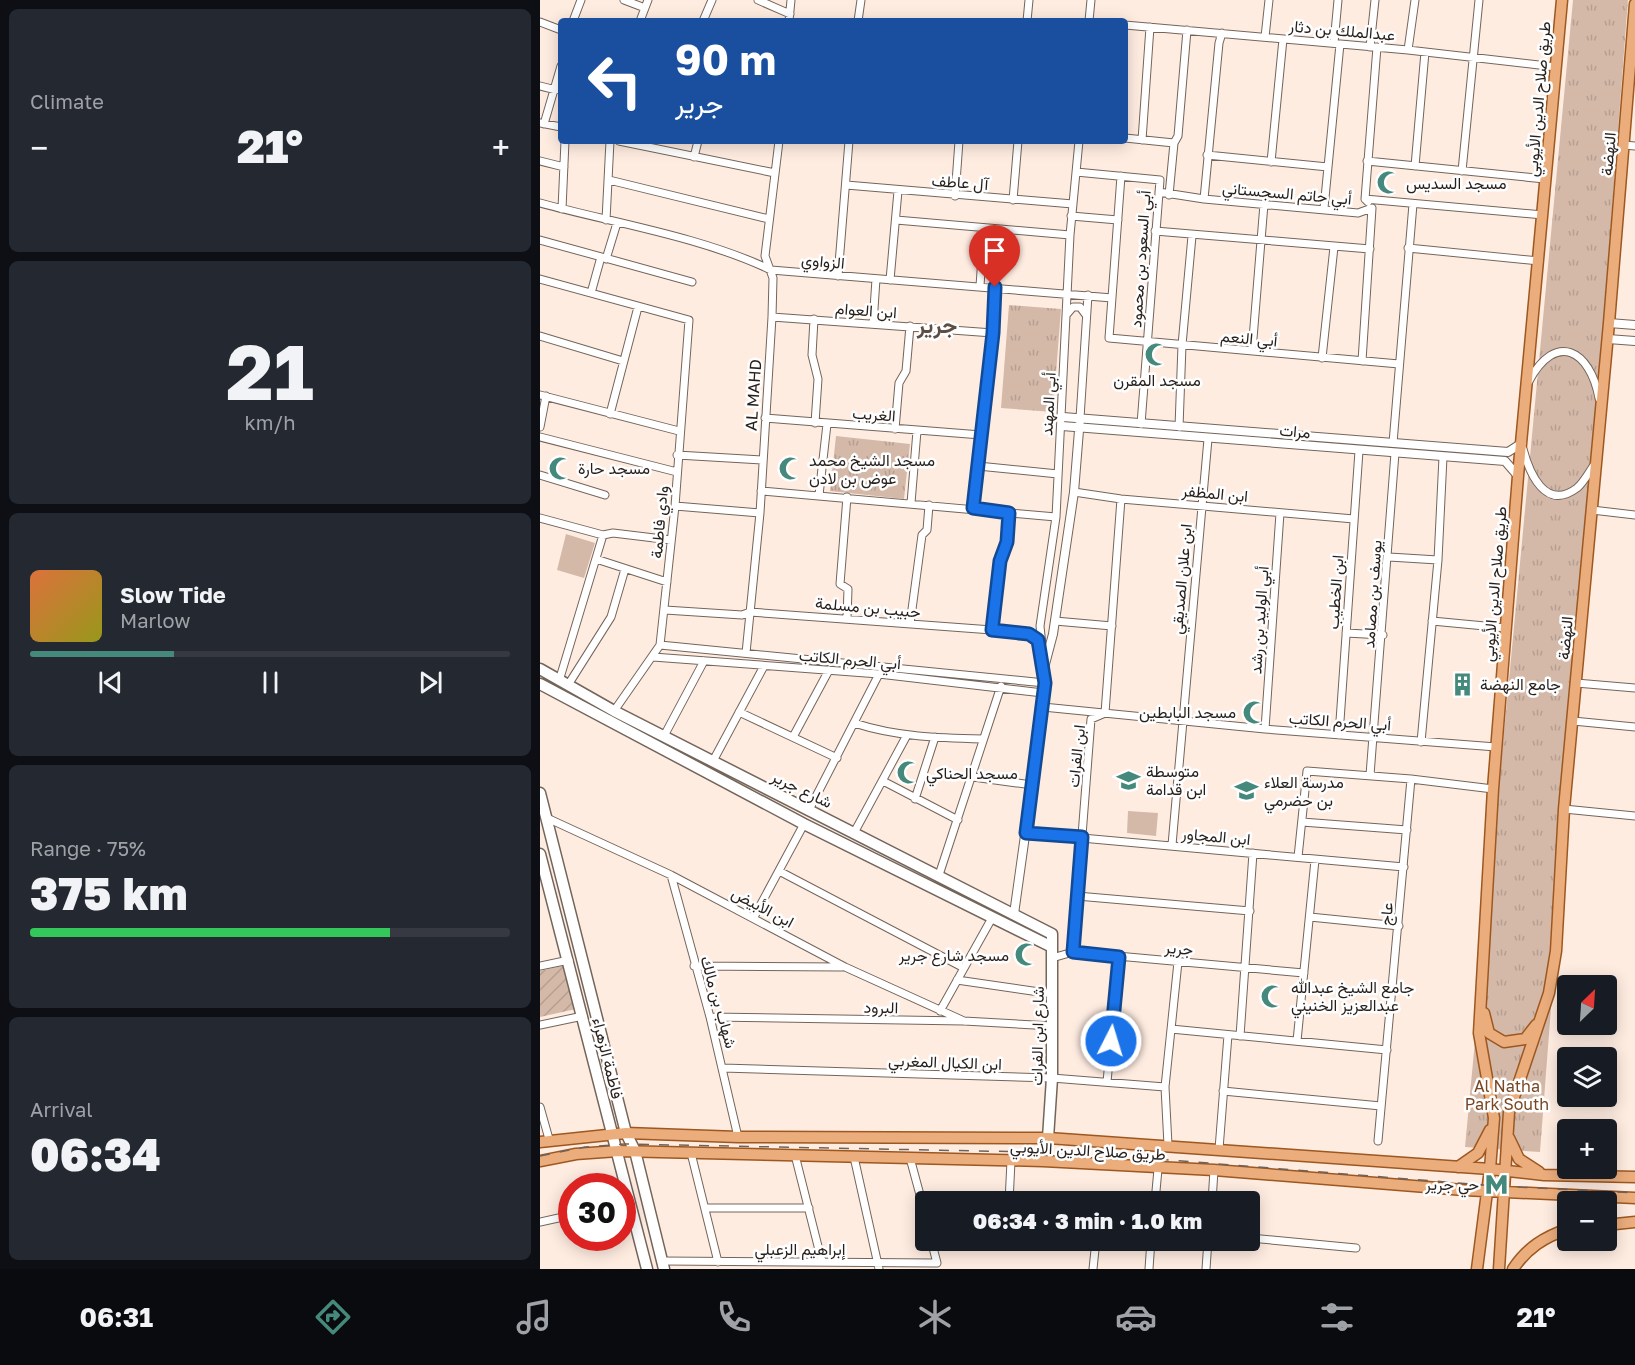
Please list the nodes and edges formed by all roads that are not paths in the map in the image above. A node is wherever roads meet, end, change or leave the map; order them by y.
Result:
1 (581, 0) edge
2 (624, 0) edge
3 (712, 0) edge
4 (758, 0) edge
5 (791, 0) edge
6 (861, 0) edge
7 (1029, 0) edge
8 (1091, 0) edge
9 (1269, 0) edge
10 (1338, 0) edge
11 (1375, 0) edge
12 (1415, 0) edge
13 (1479, 0) edge
14 (1562, 0) edge
15 (646, 4) edge
16 (1635, 4) edge
17 (790, 17) edge
18 (574, 18) edge
19 (704, 18) edge
20 (858, 18) edge
21 (1027, 18) edge
22 (1089, 18) edge
23 (540, 22) edge
24 (1128, 25) edge
25 (1150, 27) junction
26 (558, 29) edge
27 (1187, 30) junction
28 (1222, 33) junction
29 (1265, 37) junction
30 (1283, 39) junction
31 (1337, 44) junction
32 (1374, 47) junction
33 (1408, 50) junction
34 (1425, 52) junction
35 (1473, 57) junction
36 (1556, 67) junction
37 (558, 80) edge
38 (540, 86) edge
39 (556, 90) junction
40 (542, 123) edge
41 (558, 126) edge
42 (1128, 138) edge
43 (1142, 140) junction
44 (1174, 142) junction
45 (564, 144) edge
46 (610, 144) edge
47 (632, 144) edge
48 (697, 144) edge
49 (779, 144) edge
50 (849, 144) edge
51 (959, 144) edge
52 (1018, 144) edge
53 (1079, 144) edge
54 (1629, 145) edge
55 (1208, 155) junction
56 (694, 158) junction
57 (1367, 160) junction
58 (540, 161) edge
59 (1271, 162) junction
60 (1415, 166) junction
61 (564, 167) junction
62 (1328, 167) junction
63 (1462, 171) junction
64 (1076, 172) junction
65 (775, 173) junction
66 (1121, 176) junction
67 (1545, 179) junction
68 (609, 180) junction
69 (846, 185) junction
70 (898, 191) junction
71 (1159, 192) junction
72 (955, 195) junction
73 (1170, 195) junction
74 (1204, 199) junction
75 (1013, 200) junction
76 (1365, 200) junction
77 (540, 203) edge
78 (1073, 204) junction
79 (1264, 204) junction
80 (1413, 204) junction
81 (1324, 208) junction
82 (1372, 208) junction
83 (562, 209) junction
84 (1543, 215) junction
85 (1071, 216) junction
86 (769, 219) junction
87 (606, 220) junction
88 (896, 220) junction
89 (1118, 220) junction
90 (617, 223) junction
91 (984, 228) junction
92 (1155, 231) junction
93 (1070, 235) junction
94 (1192, 236) junction
95 (540, 240) edge
96 (1262, 241) junction
97 (1334, 248) junction
98 (1408, 248) junction
99 (1370, 249) junction
100 (604, 258) junction
101 (1539, 261) junction
102 (771, 270) junction
103 (838, 276) junction
104 (540, 279) edge
105 (876, 279) junction
106 (890, 280) junction
107 (692, 282) dead end
108 (980, 286) junction
109 (995, 287) junction
110 (591, 293) junction
111 (1068, 294) junction
112 (1088, 295) junction
113 (1112, 298) junction
114 (638, 307) junction
115 (1067, 314) junction
116 (1086, 315) junction
117 (772, 317) junction
118 (814, 319) junction
119 (1609, 323) junction
120 (873, 324) junction
121 (1630, 325) edge
122 (910, 326) junction
123 (993, 333) junction
124 (540, 336) edge
125 (1608, 339) junction
126 (1623, 340) junction
127 (1635, 341) edge
128 (1148, 343) junction
129 (1182, 345) junction
130 (1252, 351) junction
131 (1322, 358) junction
132 (623, 361) junction
133 (1362, 361) junction
134 (1399, 364) junction
135 (1528, 384) junction
136 (543, 395) edge
137 (1601, 410) junction
138 (610, 414) junction
139 (765, 418) junction
140 (1062, 422) junction
141 (814, 423) junction
142 (1080, 423) junction
143 (827, 424) junction
144 (1141, 424) junction
145 (1102, 425) junction
146 (540, 427) edge
147 (1179, 427) junction
148 (895, 429) junction
149 (679, 431) junction
150 (917, 431) junction
151 (981, 435) junction
152 (540, 436) edge
153 (1208, 439) junction
154 (1393, 443) junction
155 (1522, 443) junction
156 (1489, 450) junction
157 (1359, 451) junction
158 (1395, 453) junction
159 (677, 455) junction
160 (1443, 457) junction
161 (762, 460) junction
162 (1490, 460) junction
163 (1597, 462) junction
164 (978, 466) junction
165 (677, 472) junction
166 (1058, 474) junction
167 (540, 475) edge
168 (1518, 476) junction
169 (761, 491) junction
170 (1074, 492) junction
171 (604, 495) dead end
172 (819, 495) junction
173 (847, 497) junction
174 (1121, 499) junction
175 (911, 503) junction
176 (1201, 504) junction
177 (929, 505) junction
178 (675, 506) junction
179 (973, 508) junction
180 (1592, 510) junction
181 (760, 513) junction
182 (1009, 513) junction
183 (1280, 513) junction
184 (1635, 514) edge
185 (1056, 517) junction
186 (540, 518) edge
187 (1354, 519) junction
188 (603, 535) junction
189 (671, 540) junction
190 (1389, 557) junction
191 (596, 559) junction
192 (1438, 560) junction
193 (625, 569) junction
194 (668, 582) junction
195 (665, 610) junction
196 (750, 612) junction
197 (847, 618) junction
198 (1055, 621) junction
199 (1431, 621) junction
200 (910, 624) junction
201 (1112, 626) junction
202 (1506, 628) junction
203 (992, 630) junction
204 (1346, 633) junction
205 (1383, 635) junction
206 (660, 645) junction
207 (746, 654) junction
208 (653, 657) junction
209 (704, 661) junction
210 (764, 666) junction
211 (1044, 668) junction
212 (540, 669) edge
213 (829, 670) junction
214 (879, 674) junction
215 (564, 683) junction
216 (1576, 683) junction
217 (540, 684) edge
218 (1001, 686) junction
219 (1044, 688) junction
220 (1635, 688) edge
221 (1043, 707) junction
222 (614, 711) junction
223 (740, 712) junction
224 (1106, 714) junction
225 (1573, 721) junction
226 (1183, 722) junction
227 (854, 723) junction
228 (1635, 727) edge
229 (1264, 729) junction
230 (907, 735) junction
231 (1339, 735) junction
232 (664, 736) junction
233 (793, 737) junction
234 (1374, 737) junction
235 (935, 738) junction
236 (983, 739) junction
237 (1421, 742) junction
238 (1496, 747) junction
239 (837, 758) junction
240 (713, 761) junction
241 (1370, 775) junction
242 (972, 777) junction
243 (1411, 779) junction
244 (883, 781) junction
245 (1032, 785) junction
246 (1493, 789) junction
247 (540, 793) edge
248 (915, 799) junction
249 (1564, 809) junction
250 (809, 810) junction
251 (544, 815) edge
252 (1635, 816) edge
253 (958, 820) junction
254 (1302, 822) junction
255 (804, 824) junction
256 (1407, 830) junction
257 (855, 831) junction
258 (1026, 833) junction
259 (1082, 837) junction
260 (1172, 845) junction
261 (1253, 853) junction
262 (540, 854) edge
263 (1298, 858) junction
264 (1315, 860) junction
265 (1404, 867) junction
266 (778, 871) junction
267 (671, 875) junction
268 (939, 875) junction
269 (1077, 896) junction
270 (1250, 911) junction
271 (1014, 914) junction
272 (754, 917) junction
273 (1310, 917) junction
274 (992, 918) junction
275 (1399, 926) junction
276 (1052, 934) joint
277 (1052, 952) junction
278 (1073, 952) junction
279 (1119, 957) junction
280 (569, 960) junction
281 (1178, 962) junction
282 (540, 966) edge
283 (694, 966) junction
284 (845, 967) junction
285 (1245, 967) junction
286 (964, 968) junction
287 (1304, 973) junction
288 (957, 980) junction
289 (1053, 994) junction
290 (1482, 1001) junction
291 (940, 1011) junction
292 (583, 1016) junction
293 (710, 1017) junction
294 (1541, 1018) junction
295 (964, 1021) junction
296 (540, 1025) edge
297 (1052, 1026) junction
298 (1171, 1029) junction
299 (1228, 1035) junction
300 (1240, 1036) junction
301 (1297, 1041) junction
302 (1387, 1050) junction
303 (723, 1068) junction
304 (1052, 1078) junction
305 (1107, 1083) junction
306 (1166, 1087) junction
307 (1223, 1091) junction
308 (1381, 1106) junction
309 (540, 1107) edge
310 (622, 1118) junction
311 (1494, 1118) junction
312 (609, 1129) junction
313 (1507, 1130) junction
314 (626, 1133) junction
315 (650, 1134) junction
316 (738, 1137) junction
317 (1048, 1138) junction
318 (545, 1140) edge
319 (1378, 1141) dead end
320 (1168, 1145) junction
321 (1219, 1149) junction
322 (618, 1151) junction
323 (635, 1151) junction
324 (652, 1152) junction
325 (691, 1153) junction
326 (795, 1155) junction
327 (854, 1157) junction
328 (910, 1158) junction
329 (540, 1161) edge
330 (1011, 1161) junction
331 (1458, 1167) junction
332 (1158, 1169) junction
333 (1490, 1169) junction
334 (1214, 1170) junction
335 (1505, 1171) junction
336 (622, 1173) edge
337 (1544, 1175) junction
338 (1635, 1177) edge
339 (919, 1191) edge
340 (1010, 1191) edge
341 (1156, 1191) edge
342 (1213, 1191) edge
343 (1488, 1191) junction
344 (1503, 1192) junction
345 (1635, 1198) edge
346 (705, 1208) junction
347 (809, 1208) junction
348 (558, 1218) edge
349 (540, 1222) edge
350 (1635, 1222) edge
351 (1617, 1224) edge
352 (636, 1233) edge
353 (1557, 1234) edge
354 (1260, 1239) edge
355 (1356, 1248) dead end
356 (934, 1251) edge
357 (1095, 1251) edge
358 (1151, 1251) edge
359 (1207, 1251) edge
360 (718, 1262) junction
361 (822, 1262) junction
362 (663, 1265) edge
363 (732, 1265) edge
364 (840, 1266) edge
365 (879, 1266) edge
366 (647, 1269) edge
367 (1093, 1269) edge
368 (1149, 1269) edge
369 (1206, 1269) edge
370 (1477, 1269) edge
371 (1499, 1269) edge
372 (1513, 1269) edge

1 - 18 street
2 - 15 street
3 - 19 street
4 - 17 street
5 - 17 street
6 - 20 street
7 - 21 street
8 - 22 street
9 - 29 street
10 - 31 street
11 - 32 street
12 - 33 street
13 - 35 street
14 - 36 main road, طريق صلاح الدين الأيوبي
16 - 54 main road, النهضة
23 - 26 street
24 - 25 street, عبدالملك بن دثار
25 - 27 street, عبدالملك بن دثار
25 - 43 street
27 - 28 street, عبدالملك بن دثار
27 - 44 street
28 - 29 street, عبدالملك بن دثار
28 - 55 street
29 - 30 street, عبدالملك بن دثار
30 - 31 street, عبدالملك بن دثار
30 - 59 street
31 - 32 street, عبدالملك بن دثار
31 - 62 street
32 - 33 street, عبدالملك بن دثار
32 - 57 street
33 - 34 street, عبدالملك بن دثار
34 - 35 street, عبدالملك بن دثار
34 - 60 street
35 - 36 street, عبدالملك بن دثار
35 - 63 street
36 - 67 main road, طريق صلاح الدين الأيوبي
37 - 39 street
38 - 39 street
39 - 40 street
40 - 41 street
42 - 43 street
43 - 44 street
44 - 73 street
45 - 61 street
46 - 68 street
47 - 56 street
48 - 56 street
49 - 65 street, AL MAHD
50 - 69 street
51 - 72 street
52 - 75 street
53 - 64 street, أبي المهند
54 - 119 main road, النهضة
55 - 59 street
55 - 74 street
56 - 65 street
57 - 60 street
57 - 76 street
58 - 61 street
59 - 62 street
60 - 63 street
61 - 83 street
62 - 81 street
63 - 67 street
64 - 66 street, أبي السعود بن محمود
64 - 78 street, أبي المهند
65 - 86 street, AL MAHD
66 - 71 street, أبي السعود بن محمود
66 - 89 street
67 - 84 main road, طريق صلاح الدين الأيوبي
68 - 86 street
68 - 87 street
69 - 70 street, آل عاطف
69 - 103 street
70 - 72 street, آل عاطف
70 - 88 street
71 - 73 street, أبي حاتم السجستاني
71 - 92 street, أبي السعود بن محمود
72 - 75 street, آل عاطف
73 - 74 street, أبي حاتم السجستاني
74 - 79 street, أبي حاتم السجستاني
75 - 78 street, آل عاطف
76 - 80 street, أبي حاتم السجستاني
76 - 82 street
77 - 83 street, الزواوي
78 - 85 street, أبي المهند
79 - 81 street, أبي حاتم السجستاني
79 - 96 street
80 - 84 street, أبي حاتم السجستاني
80 - 98 street
81 - 82 street, أبي حاتم السجستاني
82 - 99 street, أبي حاتم السجستاني
83 - 87 street, الزواوي
84 - 101 main road, طريق صلاح الدين الأيوبي
85 - 89 street
85 - 93 street, أبي المهند
86 - 102 street, AL MAHD
87 - 90 street, الزواوي
88 - 91 street
88 - 106 street
89 - 113 street
90 - 100 street
90 - 102 street, الزواوي
91 - 93 street
91 - 108 street
92 - 94 street
92 - 128 street, أبي السعود بن محمود
93 - 111 street, أبي المهند
94 - 96 street
94 - 129 street
95 - 100 street
96 - 97 street
96 - 130 street
97 - 99 street
97 - 131 street
98 - 101 street
98 - 134 street
99 - 133 street, أبي حاتم السجستاني
100 - 107 street
100 - 110 street
101 - 135 main road, طريق صلاح الدين الأيوبي
102 - 103 street, الزواوي
102 - 117 street, AL MAHD
103 - 105 street, الزواوي
104 - 110 street
105 - 106 street, الزواوي
105 - 120 street
106 - 108 street, الزواوي
108 - 109 street, الزواوي
109 - 111 street, الزواوي
109 - 123 street
110 - 114 street
111 - 112 street, الزواوي
111 - 115 street, أبي المهند
112 - 113 street, الزواوي
112 - 116 street, أبي المهند
113 - 128 street, أبي النعم
114 - 132 street
114 - 149 street, وادي فاطمة
115 - 116 street
115 - 140 street, أبي المهند
116 - 142 street, أبي المهند
117 - 118 street, ابن العوام
117 - 139 street, AL MAHD
118 - 120 street, ابن العوام
118 - 141 street
119 - 121 street
119 - 125 main road, النهضة
120 - 122 street, ابن العوام
121 - 126 street
122 - 123 street, ابن العوام
122 - 148 street
123 - 151 street
124 - 132 street
125 - 126 street
125 - 137 main road, النهضة
126 - 127 street
128 - 129 street, أبي النعم
128 - 144 street, أبي السعود بن محمود
129 - 130 street, أبي النعم
129 - 147 street
130 - 131 street, أبي النعم
131 - 133 street, أبي النعم
132 - 138 street
133 - 134 street, أبي النعم
134 - 154 street
135 - 137 street
135 - 155 main road, طريق صلاح الدين الأيوبي
136 - 138 street
136 - 146 street
137 - 163 main road, النهضة
138 - 149 street
139 - 141 street, الغريب
139 - 161 street, AL MAHD
140 - 142 street, مرات
140 - 166 street, أبي المهند
141 - 143 street, الغريب
142 - 145 street, مرات
142 - 170 street, أبي المهند
143 - 148 street, الغريب
143 - 172 street
144 - 145 street, مرات
144 - 147 street, مرات
145 - 153 street, مرات
147 - 154 street, مرات
148 - 150 street, الغريب
149 - 159 street, وادي فاطمة
150 - 151 street, الغريب
150 - 175 street
151 - 164 street
152 - 165 street
153 - 157 street, مرات
153 - 176 street, ابن علان الصديقي
154 - 156 street, مرات
155 - 156 street, مرات
155 - 163 street
155 - 168 main road, طريق صلاح الدين الأيوبي
156 - 162 street
157 - 158 street, مرات
157 - 187 street, ابن الخطيب
158 - 160 street, مرات
158 - 190 street, يوسف بن مصامد
159 - 161 street
159 - 165 street, وادي فاطمة
160 - 162 street, مرات
160 - 192 street
161 - 169 street, AL MAHD
162 - 168 street, مرات
163 - 180 main road, النهضة
164 - 166 street
164 - 179 street
165 - 178 street, وادي فاطمة
166 - 185 street, أبي المهند
167 - 171 street
168 - 202 main road, طريق صلاح الدين الأيوبي
169 - 172 street
169 - 181 street, AL MAHD
170 - 174 street, ابن المظفر
170 - 198 street, أبي المهند
172 - 173 street
173 - 175 street
173 - 197 street
174 - 176 street, ابن المظفر
174 - 201 street, ابن الفرات
175 - 177 street
176 - 183 street, ابن المظفر
176 - 226 street, ابن علان الصديقي
177 - 179 street
177 - 200 street
178 - 181 street
178 - 189 street, وادي فاطمة
179 - 182 street
180 - 184 street
180 - 216 main road, النهضة
181 - 196 street, AL MAHD
182 - 185 street
182 - 203 street
183 - 187 street, ابن المظفر
183 - 229 street, أبي الوليد بن رشد
185 - 211 street, أبي المهند
186 - 188 street
187 - 204 street, ابن الخطيب
188 - 189 street
188 - 191 street
189 - 194 street, وادي فاطمة
190 - 192 street
190 - 205 street, يوسف بن مصامد
191 - 193 street
191 - 215 street
192 - 199 street
193 - 194 street
193 - 215 street
194 - 195 street, وادي فاطمة
195 - 196 street, حبيب بن مسلمة
195 - 206 street, وادي فاطمة
196 - 197 street, حبيب بن مسلمة
196 - 207 street, AL MAHD
197 - 200 street, حبيب بن مسلمة
198 - 201 street
198 - 211 street, أبي المهند
199 - 202 street
199 - 237 street
200 - 203 street, حبيب بن مسلمة
201 - 224 street, ابن الفرات
202 - 238 main road, طريق صلاح الدين الأيوبي
203 - 211 street, حبيب بن مسلمة
204 - 205 street
204 - 231 street, ابن الخطيب
205 - 234 street, يوسف بن مصامد
206 - 207 street, أبي الحرم الكاتب
206 - 208 street, وادي فاطمة
207 - 219 street, أبي الحرم الكاتب
208 - 209 street, أبي الحرم الكاتب
208 - 222 street, وادي فاطمة
209 - 210 street, أبي الحرم الكاتب
209 - 232 street
210 - 213 street, أبي الحرم الكاتب
210 - 223 street
211 - 219 street, أبي المهند
212 - 215 main road, شارع جرير
213 - 214 street, أبي الحرم الكاتب
213 - 233 street
214 - 218 street, أبي الحرم الكاتب
214 - 227 street
215 - 222 main road, شارع جرير
216 - 220 street
216 - 225 main road, النهضة
217 - 255 main road, شارع جرير
218 - 219 street, أبي الحرم الكاتب
218 - 236 street
219 - 221 street, أبي المهند
221 - 224 street, أبي الحرم الكاتب
221 - 245 street, أبي المهند
222 - 232 main road, شارع جرير
223 - 233 street
223 - 240 street
224 - 226 street, أبي الحرم الكاتب
224 - 259 street, ابن الفرات
225 - 228 street
225 - 249 main road, النهضة
226 - 229 street, أبي الحرم الكاتب
226 - 260 street, ابن علان الصديقي
227 - 230 street
227 - 239 street
229 - 231 street, أبي الحرم الكاتب
230 - 235 street
230 - 244 street
231 - 234 street, أبي الحرم الكاتب
232 - 240 main road, شارع جرير
233 - 239 street
234 - 237 street, أبي الحرم الكاتب
234 - 241 street, يوسف بن مصامد
235 - 236 street
235 - 248 street
236 - 242 street
237 - 238 street, أبي الحرم الكاتب
238 - 246 main road, طريق صلاح الدين الأيوبي
239 - 250 street
240 - 250 main road, شارع جرير
241 - 243 street
241 - 254 street
242 - 245 street
242 - 253 street
243 - 246 street
243 - 256 street, عاج
244 - 248 street
244 - 257 street
245 - 258 street, أبي المهند
246 - 290 main road, طريق صلاح الدين الأيوبي
247 - 251 main road
248 - 253 street
249 - 252 street
249 - 294 main road, النهضة
250 - 257 main road, شارع جرير
251 - 267 street, ابن الأبيض
251 - 310 main road
253 - 268 street
254 - 256 street
254 - 263 street
255 - 266 street
255 - 274 main road, شارع جرير
256 - 265 street, عاج
257 - 268 main road, شارع جرير
258 - 259 street, ابن المجاور
258 - 271 street, أبي المهند
259 - 260 street, ابن المجاور
259 - 269 street, ابن الفرات
260 - 261 street, ابن المجاور
261 - 263 street, ابن المجاور
261 - 270 street
262 - 280 main road, فاطمة الزهراء
263 - 264 street, ابن المجاور
264 - 265 street, ابن المجاور
264 - 273 street
265 - 275 street, عاج
266 - 272 street
266 - 286 street
267 - 272 street, ابن الأبيض
267 - 283 street, شهاب بن مالك
268 - 271 main road, شارع جرير
269 - 270 street
269 - 278 street, ابن الفرات
270 - 285 street
271 - 276 main road, شارع جرير
272 - 284 street, ابن الأبيض
273 - 275 street
273 - 287 street
274 - 277 main road, شارع جرير
274 - 286 street
275 - 302 street, عاج
276 - 277 main road, شارع ابن الفرات
277 - 278 street, جرير
277 - 289 main road, شارع ابن الفرات
278 - 279 street, جرير
279 - 281 street, جرير
279 - 305 street
280 - 282 street
280 - 292 main road, فاطمة الزهراء
281 - 285 street, جرير
281 - 298 street
283 - 284 street
283 - 293 street, شهاب بن مالك
284 - 291 street, ابن الأبيض
285 - 287 street, جرير
285 - 300 street
286 - 288 street
287 - 301 street
288 - 289 street
288 - 291 street
289 - 297 main road, شارع ابن الفرات
290 - 294 main road
290 - 311 main road, طريق صلاح الدين الأيوبي
291 - 295 street, ابن الأبيض
292 - 296 street
292 - 312 main road, فاطمة الزهراء
293 - 295 street, البرود
293 - 303 street, شهاب بن مالك
294 - 313 main road, النهضة
295 - 297 street, البرود
297 - 304 main road, شارع ابن الفرات
298 - 299 street
298 - 306 street
299 - 300 street
299 - 307 street
300 - 301 street
301 - 302 street
302 - 308 street, عاج
303 - 304 street, ابن الكيال المغربي
303 - 316 street, شهاب بن مالك
304 - 305 street, ابن الكيال المغربي
304 - 317 main road, شارع ابن الفرات
305 - 306 street, ابن الكيال المغربي
306 - 320 street
307 - 308 street
307 - 321 street
308 - 319 street, عاج
309 - 318 street
310 - 312 main road
310 - 314 main road
311 - 331 main road
311 - 333 main road, طريق صلاح الدين الأيوبي
312 - 314 main road, طريق صلاح الدين الأيوبي
312 - 318 main road, طريق صلاح الدين الأيوبي
312 - 322 main road, فاطمة الزهراء
313 - 335 main road, النهضة
313 - 337 main road
314 - 315 main road, طريق صلاح الدين الأيوبي
314 - 323 main road
315 - 316 main road, طريق صلاح الدين الأيوبي
315 - 324 main road
316 - 317 main road, طريق صلاح الدين الأيوبي
317 - 320 main road, طريق صلاح الدين الأيوبي
320 - 321 main road, طريق صلاح الدين الأيوبي
321 - 331 main road, طريق صلاح الدين الأيوبي
322 - 323 main road, طريق صلاح الدين الأيوبي
322 - 329 main road, طريق صلاح الدين الأيوبي
322 - 336 main road, فاطمة الزهراء
323 - 324 main road, طريق صلاح الدين الأيوبي
323 - 362 main road
324 - 325 main road, طريق صلاح الدين الأيوبي
325 - 326 main road, طريق صلاح الدين الأيوبي
325 - 346 street
326 - 327 main road, طريق صلاح الدين الأيوبي
326 - 347 street
327 - 328 main road, طريق صلاح الدين الأيوبي
327 - 365 street
328 - 330 main road, طريق صلاح الدين الأيوبي
328 - 339 street
330 - 332 main road, طريق صلاح الدين الأيوبي
330 - 340 street
331 - 333 main road, طريق صلاح الدين الأيوبي
332 - 334 main road, طريق صلاح الدين الأيوبي
332 - 341 street
333 - 335 main road, طريق صلاح الدين الأيوبي
333 - 343 main road
334 - 342 street
334 - 343 main road, طريق صلاح الدين الأيوبي
335 - 337 main road, طريق صلاح الدين الأيوبي
335 - 344 main road, النهضة
337 - 338 main road, طريق صلاح الدين الأيوبي
343 - 344 main road, طريق صلاح الدين الأيوبي
343 - 370 main road
344 - 345 main road, طريق صلاح الدين الأيوبي
344 - 371 main road, النهضة
346 - 347 street
346 - 360 street
347 - 361 street
348 - 349 street
350 - 351 main road
352 - 366 main road, فاطمة الزهراء
353 - 372 main road
354 - 355 street
356 - 365 street, إبراهيم الزعبلي
357 - 367 street
358 - 368 street
359 - 369 street
360 - 362 street, إبراهيم الزعبلي
360 - 363 street, إبراهيم الزعبلي
361 - 363 street, إبراهيم الزعبلي
361 - 364 street, إبراهيم الزعبلي
364 - 365 street, إبراهيم الزعبلي

